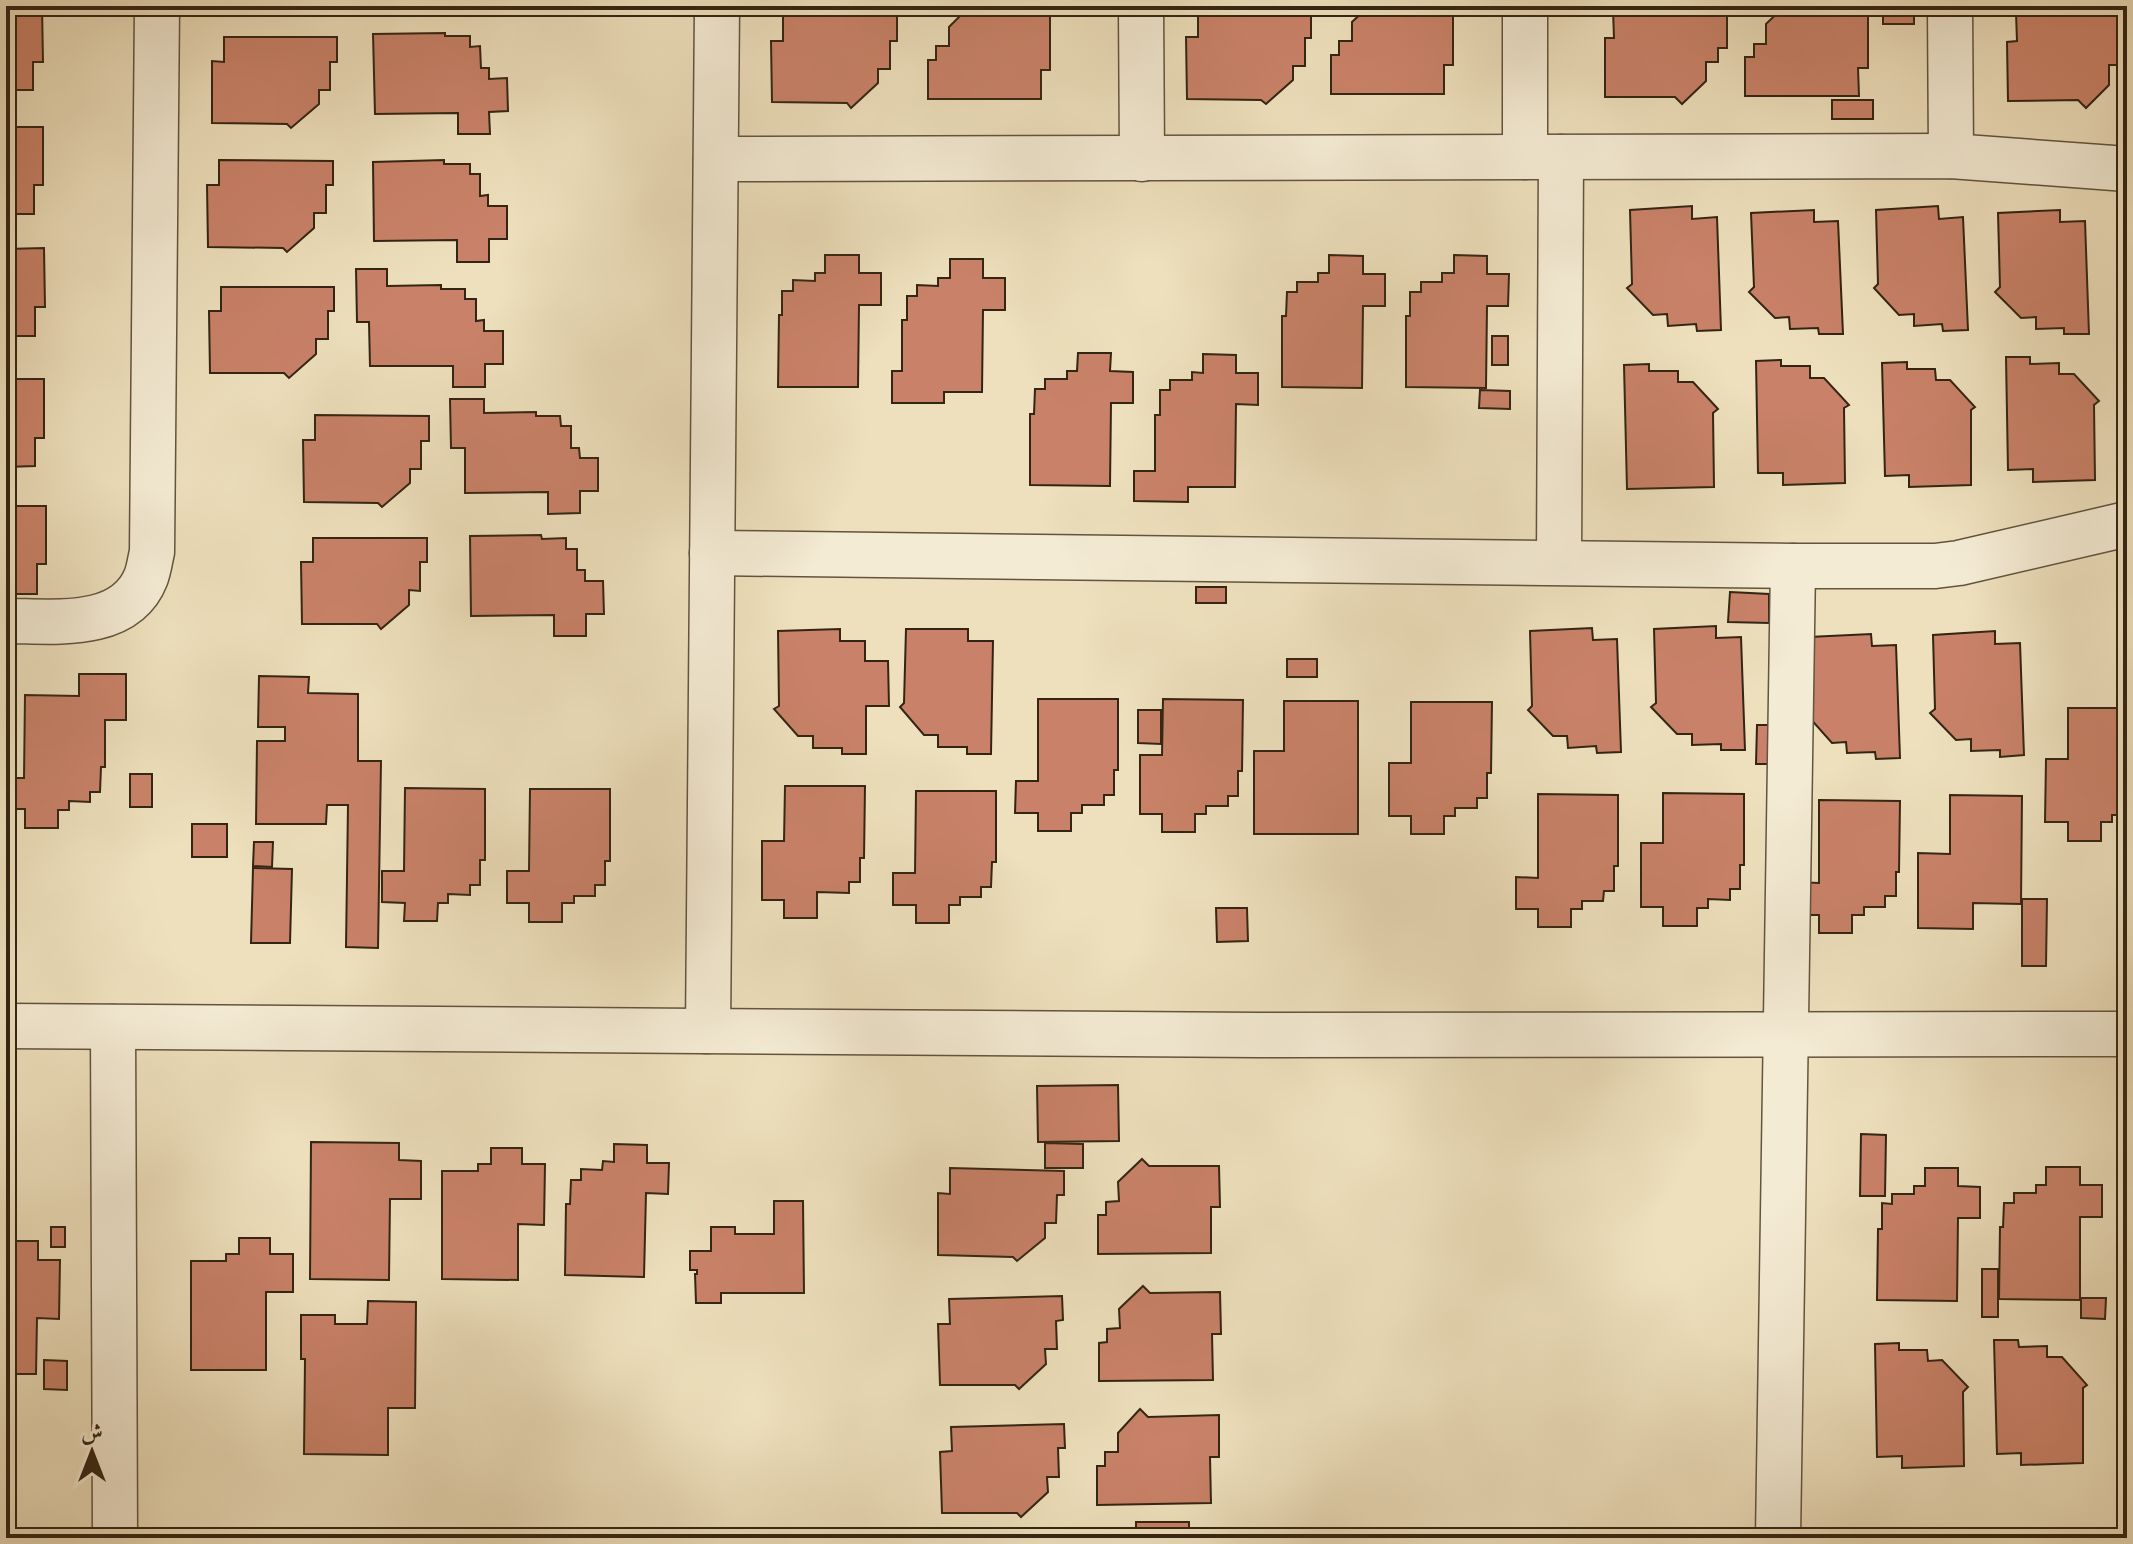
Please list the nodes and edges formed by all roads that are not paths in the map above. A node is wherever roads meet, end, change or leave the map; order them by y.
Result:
1 (157, 6) edge
2 (717, 6) edge
3 (1141, 6) edge
4 (1525, 6) edge
5 (1950, 6) edge
6 (1951, 156) junction
7 (1543, 157) junction
8 (716, 159) junction
9 (1142, 159) junction
10 (2127, 169) edge
11 (2127, 524) edge
12 (712, 553) junction
13 (1559, 562) junction
14 (1793, 566) junction
15 (6, 621) edge
16 (6, 1026) edge
17 (113, 1027) junction
18 (708, 1031) junction
19 (1786, 1034) junction
20 (2127, 1034) edge
21 (115, 1538) edge
22 (1778, 1538) edge

1 - 15 street
2 - 8 street
3 - 9 street
4 - 7 street
5 - 6 street
6 - 7 street
6 - 10 street
7 - 9 street
7 - 13 street
8 - 9 street
8 - 12 street
11 - 14 street
12 - 13 street
12 - 18 street
13 - 14 street
14 - 19 street
16 - 17 street
17 - 18 street
17 - 21 street
18 - 19 street
19 - 20 street
19 - 22 street

